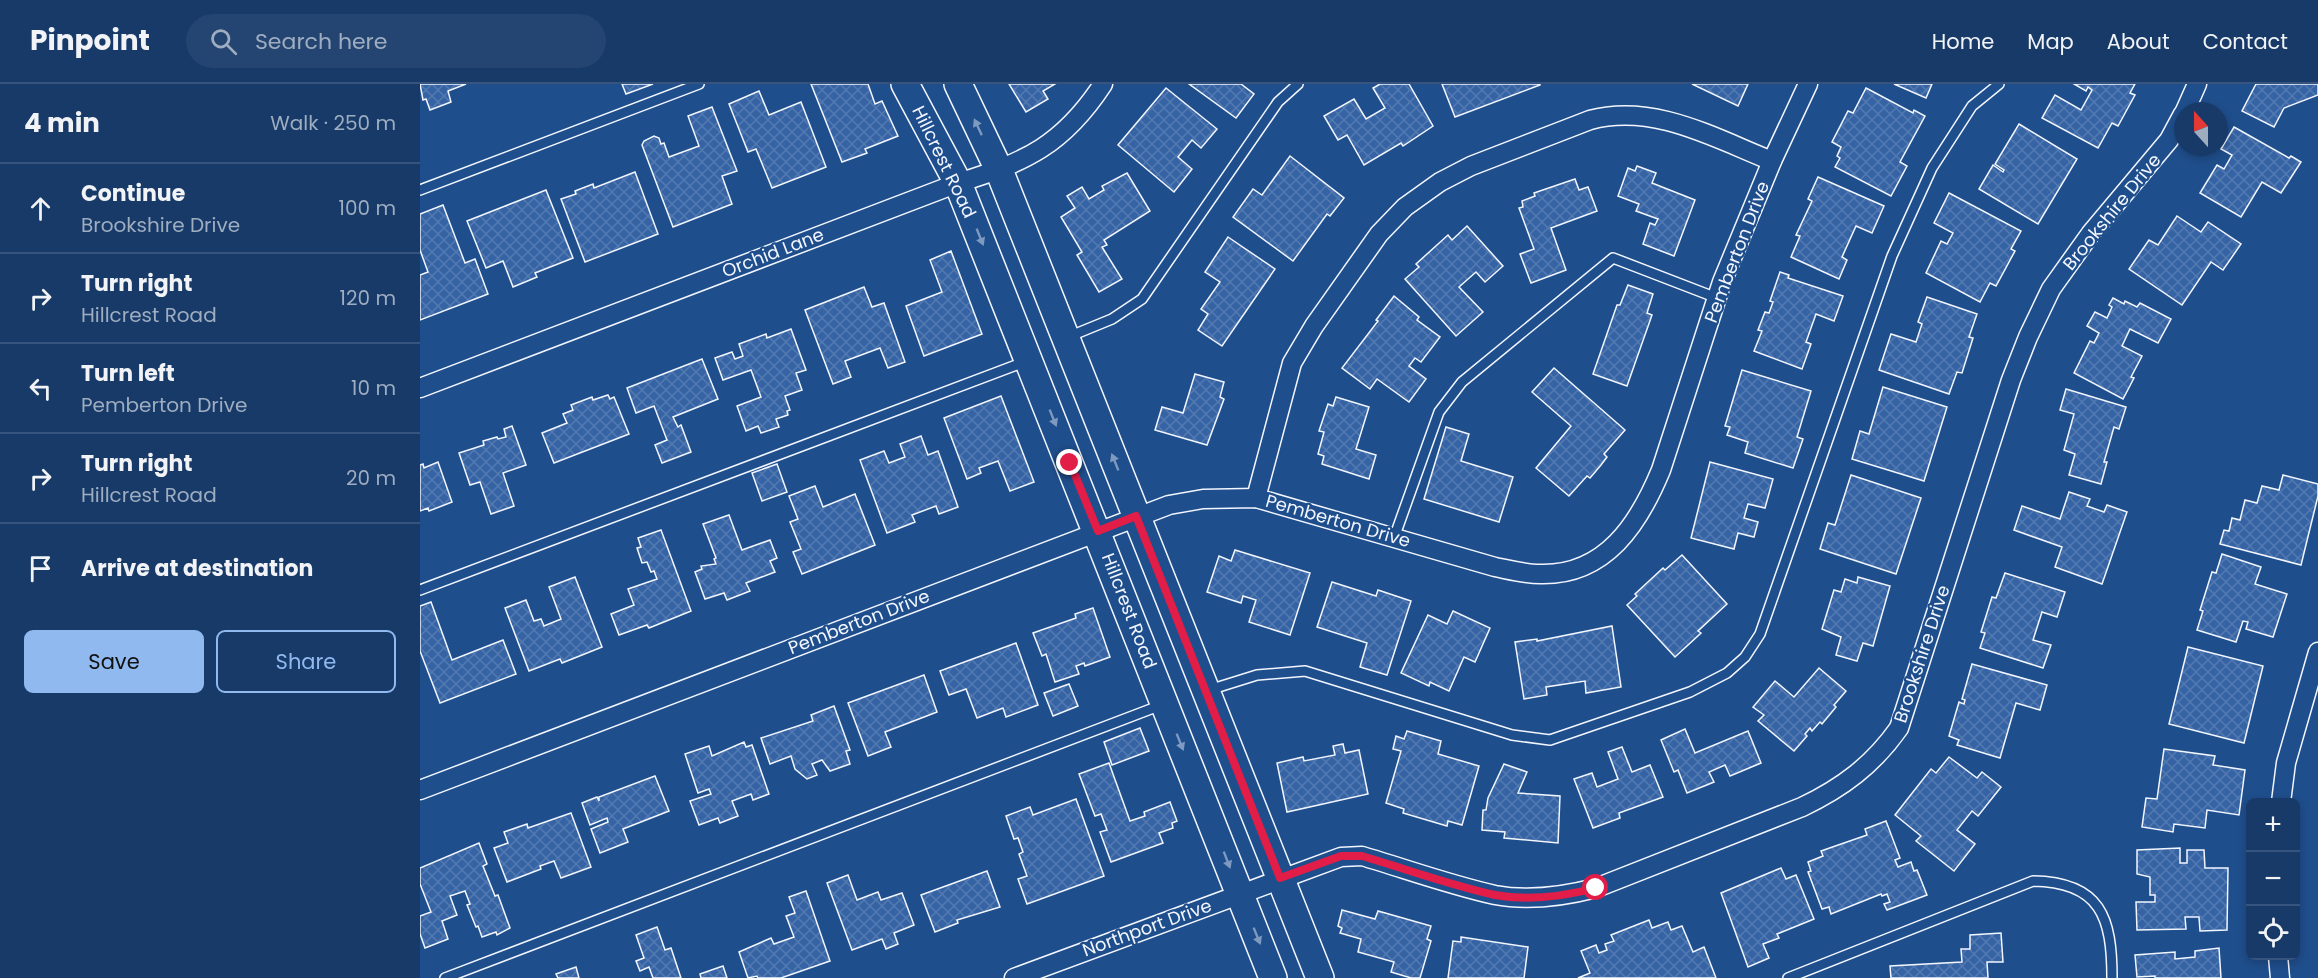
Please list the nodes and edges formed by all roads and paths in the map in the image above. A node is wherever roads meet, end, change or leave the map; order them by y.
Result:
1 (699, 84) edge
2 (905, 84) edge
3 (958, 84) edge
4 (1103, 84) edge
5 (1298, 84) edge
6 (1808, 84) edge
7 (1999, 84) edge
8 (2197, 84) edge
9 (2189, 102) edge
10 (2174, 131) edge
11 (1772, 161) junction
12 (999, 170) junction
13 (958, 183) junction
14 (420, 190) edge
15 (1717, 298) junction
16 (1065, 338) junction
17 (1029, 360) junction
18 (420, 388) edge
19 (1256, 498) junction
20 (1136, 516) junction
21 (1098, 531) junction
22 (1394, 538) junction
23 (420, 590) edge
24 (2318, 652) edge
25 (1206, 691) junction
26 (1165, 704) junction
27 (420, 790) edge
28 (2282, 798) edge
29 (1280, 878) junction
30 (1240, 894) junction
31 (2278, 960) edge
32 (445, 978) edge
33 (1014, 978) edge
34 (1273, 978) edge
35 (1320, 978) edge
36 (1788, 978) edge
37 (2112, 978) edge
38 (2280, 978) edge

1 - 14 lane
2 - 13 main road, Hillcrest Road
12 -> 3 main road
4 - 12 street, Orchid Lane
5 - 16 lane
6 - 11 street, Pemberton Drive
7 - 25 lane
8 - 9 street, Brookshire Drive
10 - 29 street, Brookshire Drive
11 - 15 street, Pemberton Drive
11 - 19 street
12 - 13 street, Orchid Lane
12 - 16 main road
13 -> 17 main road, Hillcrest Road
13 - 18 street, Orchid Lane
15 - 22 lane
15 - 22 street, Pemberton Drive
20 -> 16 main road
17 -> 21 main road, Hillcrest Road
17 - 23 lane
19 - 20 street, Pemberton Drive
19 - 22 street, Pemberton Drive
20 - 21 street, Pemberton Drive
20 - 25 main road
21 - 26 main road, Hillcrest Road
21 - 27 street, Pemberton Drive
24 - 28 street
25 - 29 main road
26 -> 30 main road, Hillcrest Road
26 - 32 lane
29 - 30 street, Northport Drive
29 - 35 main road
30 - 33 street, Northport Drive
30 -> 34 main road, Hillcrest Road
31 - 38 street
36 - 37 lane

